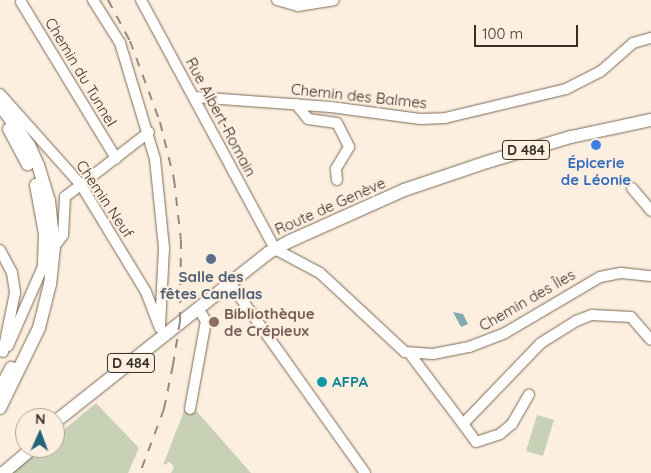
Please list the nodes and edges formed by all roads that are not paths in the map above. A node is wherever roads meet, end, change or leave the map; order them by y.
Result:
1 (93, 0) edge
2 (141, 0) edge
3 (277, 0) edge
4 (334, 0) edge
5 (21, 2) dead end
6 (298, 3) edge
7 (651, 38) edge
8 (0, 94) edge
9 (194, 97) junction
10 (296, 104) junction
11 (0, 105) edge
12 (0, 117) edge
13 (651, 120) edge
14 (149, 132) junction
15 (116, 158) junction
16 (337, 180) dead end
17 (81, 185) junction
18 (632, 188) dead end
19 (651, 211) edge
20 (54, 247) junction
21 (275, 249) junction
22 (0, 250) edge
23 (45, 262) junction
24 (651, 276) edge
25 (230, 283) junction
26 (198, 308) junction
27 (162, 332) junction
28 (651, 340) edge
29 (2, 354) edge
30 (410, 354) junction
31 (0, 390) edge
32 (529, 394) dead end
33 (0, 408) edge
34 (190, 410) dead end
35 (70, 412) junction
36 (65, 415) edge
37 (65, 418) edge
38 (463, 424) junction
39 (15, 454) edge
40 (21, 458) edge
41 (0, 466) edge
42 (3, 473) edge
43 (365, 473) edge

1 - 14 street
2 - 9 street, Rue Albert-Romain
3 - 6 street
4 - 6 street
5 - 15 street, Chemin du Tunnel
7 - 10 street, Chemin des Balmes
8 - 17 street, Chemin Neuf
9 - 10 street, Chemin des Balmes
9 - 21 street, Rue Albert-Romain
10 - 16 street
11 - 20 main road
12 - 23 main road
13 - 21 main road, Route de Genève / D 484
14 - 15 street
14 - 27 street
15 - 17 street
17 - 20 street
17 - 27 street, Chemin Neuf
18 - 19 street
20 - 33 main road
21 - 25 main road, Route de Genève / D 484
21 - 30 street
22 - 29 street
23 - 29 street
23 - 31 main road
24 - 30 street, Chemin des Îles
25 - 26 main road, Route de Genève / D 484
25 - 43 street
26 - 27 main road, Route de Genève / D 484
26 - 34 street
27 - 35 main road, Route de Genève / D 484
28 - 38 street
30 - 38 street
32 - 38 street
35 - 36 main road, Route de Genève / D 484
35 - 37 main road, Route de Genève / D 484
39 - 41 main road
40 - 42 main road

